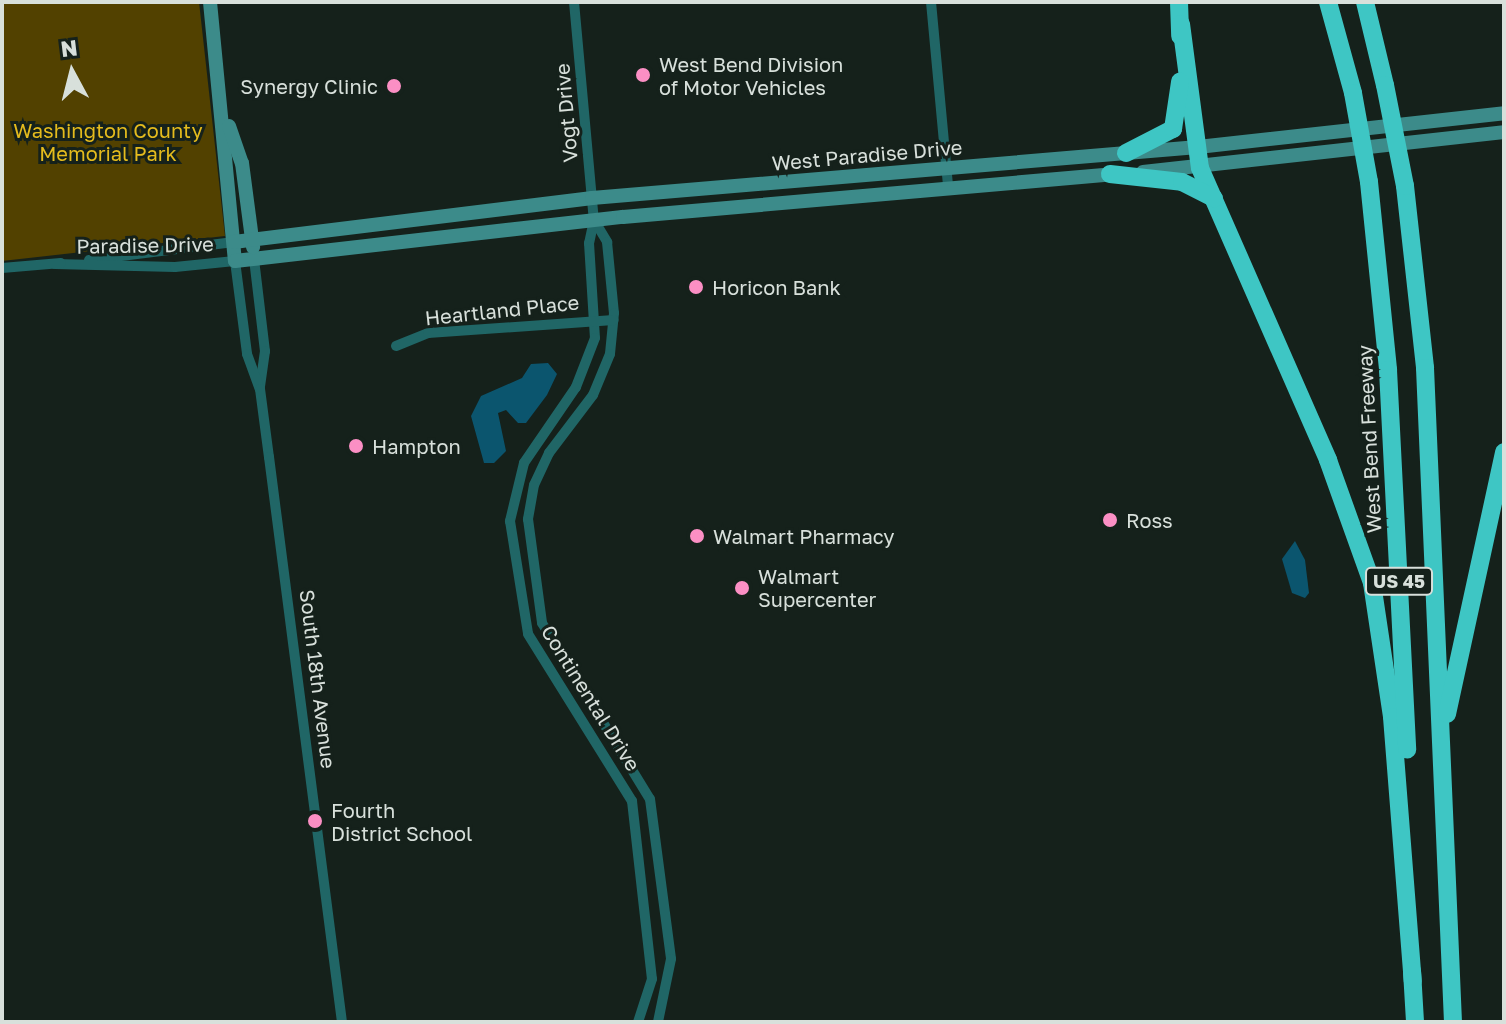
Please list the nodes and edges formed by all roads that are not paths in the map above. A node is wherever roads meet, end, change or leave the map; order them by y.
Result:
1 (210, 2) edge
2 (574, 2) edge
3 (931, 2) edge
4 (1179, 2) edge
5 (1328, 2) edge
6 (1365, 2) edge
7 (1181, 24) junction
8 (224, 111) junction
9 (1504, 113) edge
10 (1504, 132) edge
11 (1198, 147) junction
12 (1126, 153) junction
13 (946, 168) junction
14 (1200, 168) junction
15 (1110, 174) junction
16 (948, 187) junction
17 (592, 198) junction
18 (1214, 198) junction
19 (594, 220) junction
20 (252, 240) junction
21 (234, 242) junction
22 (254, 259) junction
23 (235, 261) junction
24 (55, 264) junction
25 (2, 268) edge
26 (597, 318) junction
27 (614, 320) junction
28 (396, 346) dead end
29 (260, 389) junction
30 (1504, 452) edge
31 (1442, 741) junction
32 (1413, 981) junction
33 (342, 1022) edge
34 (638, 1022) edge
35 (658, 1022) edge
36 (1415, 1022) edge
37 (1453, 1022) edge

1 - 8 street, South 18th Avenue
2 - 17 street, Vogt Drive
3 - 13 street
4 - 7 highway
5 - 32 highway, West Bend Freeway / US 45, bridge
6 - 31 highway, US 45, bridge
7 - 11 highway
7 - 12 highway
8 - 20 street, South 18th Avenue
8 - 21 street, South 18th Avenue
9 - 11 street, West Paradise Drive
10 - 14 street, West Paradise Drive
11 - 12 street, West Paradise Drive
11 - 14 highway
12 - 13 street, West Paradise Drive
13 - 16 street
13 - 17 street, West Paradise Drive
14 - 15 street, West Paradise Drive
14 - 18 highway
15 - 16 street, West Paradise Drive
15 - 18 highway
16 - 19 street, West Paradise Drive
17 - 19 street, Vogt Drive
17 - 20 street, West Paradise Drive
18 - 32 highway
19 - 22 street, West Paradise Drive
19 - 26 street, Continental Drive
19 - 27 street, Continental Drive
20 - 21 street, West Paradise Drive
20 - 22 street, South 18th Avenue
21 - 23 street, South 18th Avenue
21 - 24 street, Paradise Drive
22 - 23 street, West Paradise Drive
22 - 29 street, South 18th Avenue
23 - 24 street, Paradise Drive
23 - 29 street, South 18th Avenue
24 - 25 street, Paradise Drive
26 - 27 street, Heartland Place
26 - 28 street, Heartland Place
26 - 34 street, Continental Drive
27 - 35 street, Continental Drive
29 - 33 street, South 18th Avenue
30 - 31 highway
31 - 37 highway, US 45
32 - 36 highway, West Bend Freeway / US 45

